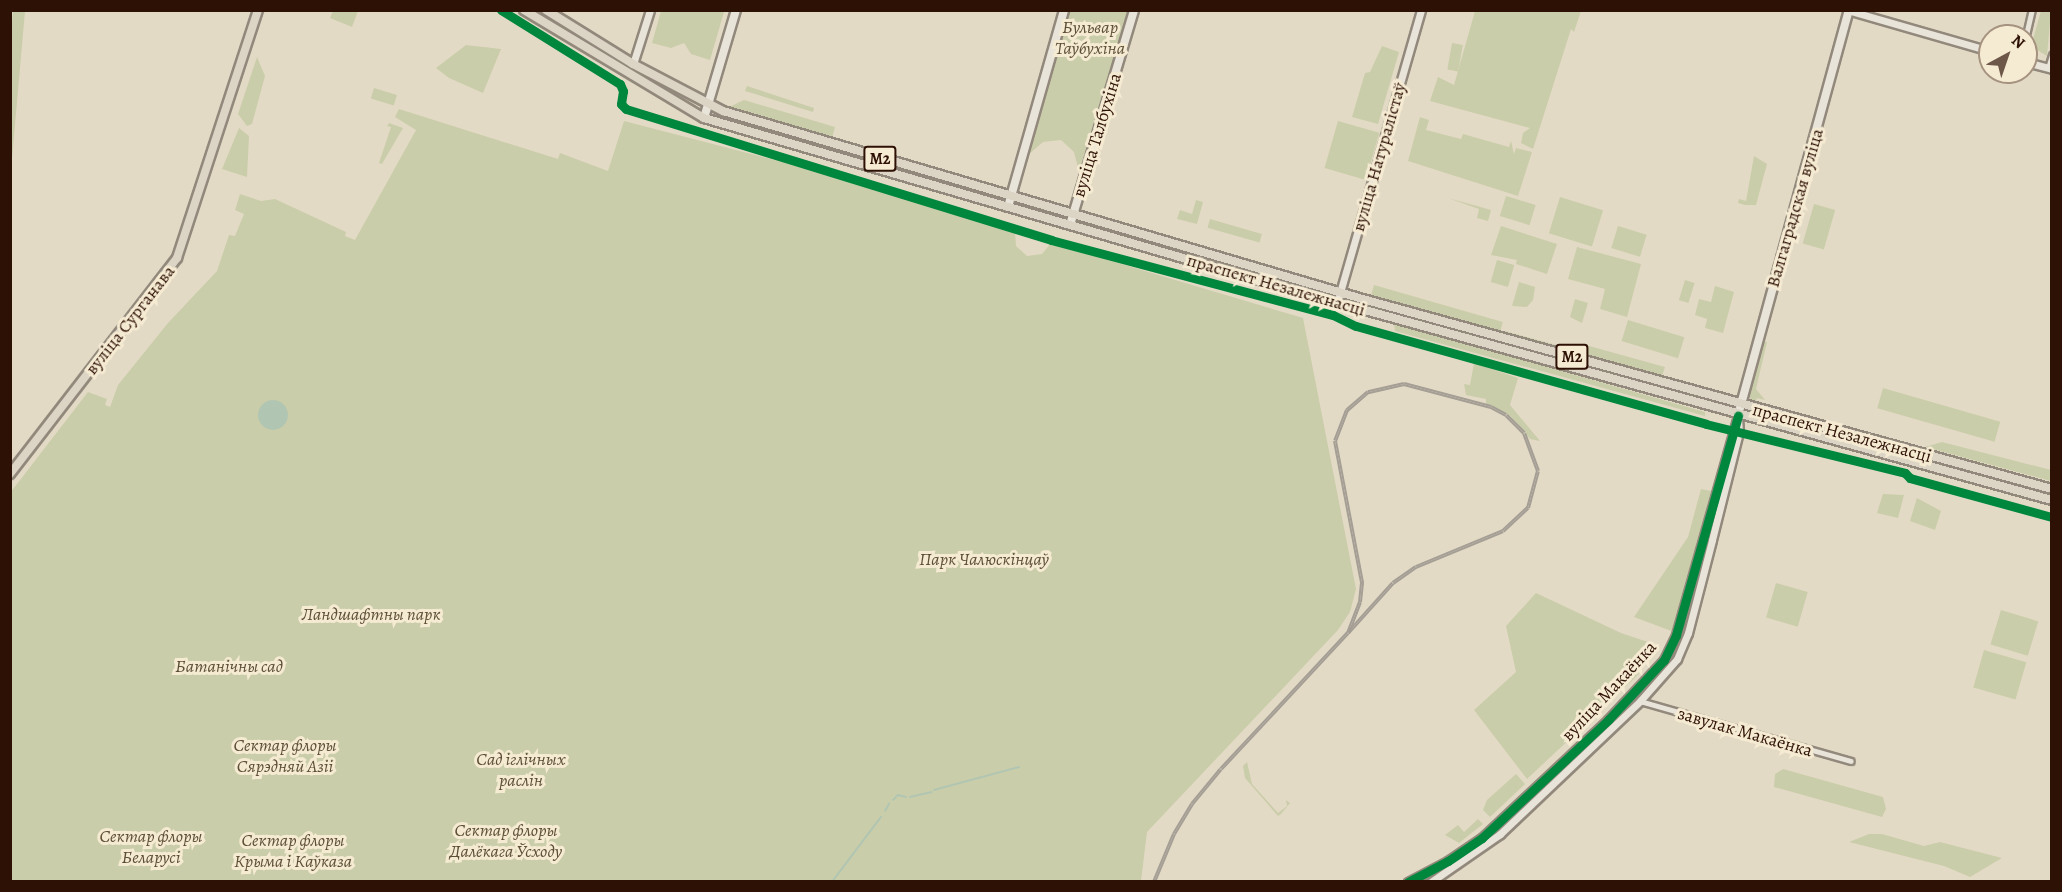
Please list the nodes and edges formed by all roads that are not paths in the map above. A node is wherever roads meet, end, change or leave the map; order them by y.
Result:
1 (258, 10) edge
2 (524, 10) edge
3 (546, 10) edge
4 (650, 10) edge
5 (736, 10) edge
6 (1064, 10) edge
7 (1134, 10) edge
8 (1421, 10) edge
9 (1848, 11) edge
10 (1978, 48) edge
11 (2052, 55) edge
12 (633, 64) junction
13 (2050, 69) edge
14 (708, 106) junction
15 (704, 118) junction
16 (1009, 202) junction
17 (1073, 214) junction
18 (1070, 225) junction
19 (1340, 292) junction
20 (1337, 303) junction
21 (1741, 406) junction
22 (1738, 416) junction
23 (12, 468) edge
24 (2052, 489) edge
25 (2052, 500) edge
26 (1673, 643) junction
27 (1683, 647) junction
28 (1640, 701) junction
29 (1851, 761) dead end
30 (1493, 827) junction
31 (1500, 834) junction
32 (1408, 882) edge
33 (1431, 882) edge

1 - 23 main road, вуліца Сурганава
2 - 15 main road, праспект Незалежнасці / М2
3 - 12 main road, праспект Незалежнасці / М2
4 - 12 street
5 - 14 main road
6 - 16 main road
7 - 17 main road, вуліца Талбухіна
8 - 19 street, вуліца Натуралістаў
9 - 10 street
9 - 21 main road, Валгаградская вуліца
11 - 13 street
12 - 14 main road, праспект Незалежнасці / М2
14 - 15 main road
14 - 16 main road, праспект Незалежнасці / М2
15 - 16 main road, праспект Незалежнасці / М2
16 - 17 main road, праспект Незалежнасці / М2
16 - 18 main road, праспект Незалежнасці / М2
17 - 18 main road, вуліца Талбухіна
17 - 19 main road, праспект Незалежнасці / М2
18 - 20 main road, праспект Незалежнасці / М2
19 - 20 street, вуліца Натуралістаў
19 - 21 main road, праспект Незалежнасці / М2
20 - 22 main road, праспект Незалежнасці / М2
21 - 22 main road, Валгаградская вуліца
21 - 24 main road, праспект Незалежнасці / М2
22 - 25 main road, праспект Незалежнасці / М2
22 - 26 street, вуліца Макаёнка
22 - 27 street, вуліца Макаёнка
26 - 27 street
26 - 30 street, вуліца Макаёнка
27 - 28 street, вуліца Макаёнка
28 - 29 street, завулак Макаёнка
28 - 31 street, вуліца Макаёнка
30 - 31 street
30 - 32 street, вуліца Макаёнка
31 - 33 street, вуліца Макаёнка

